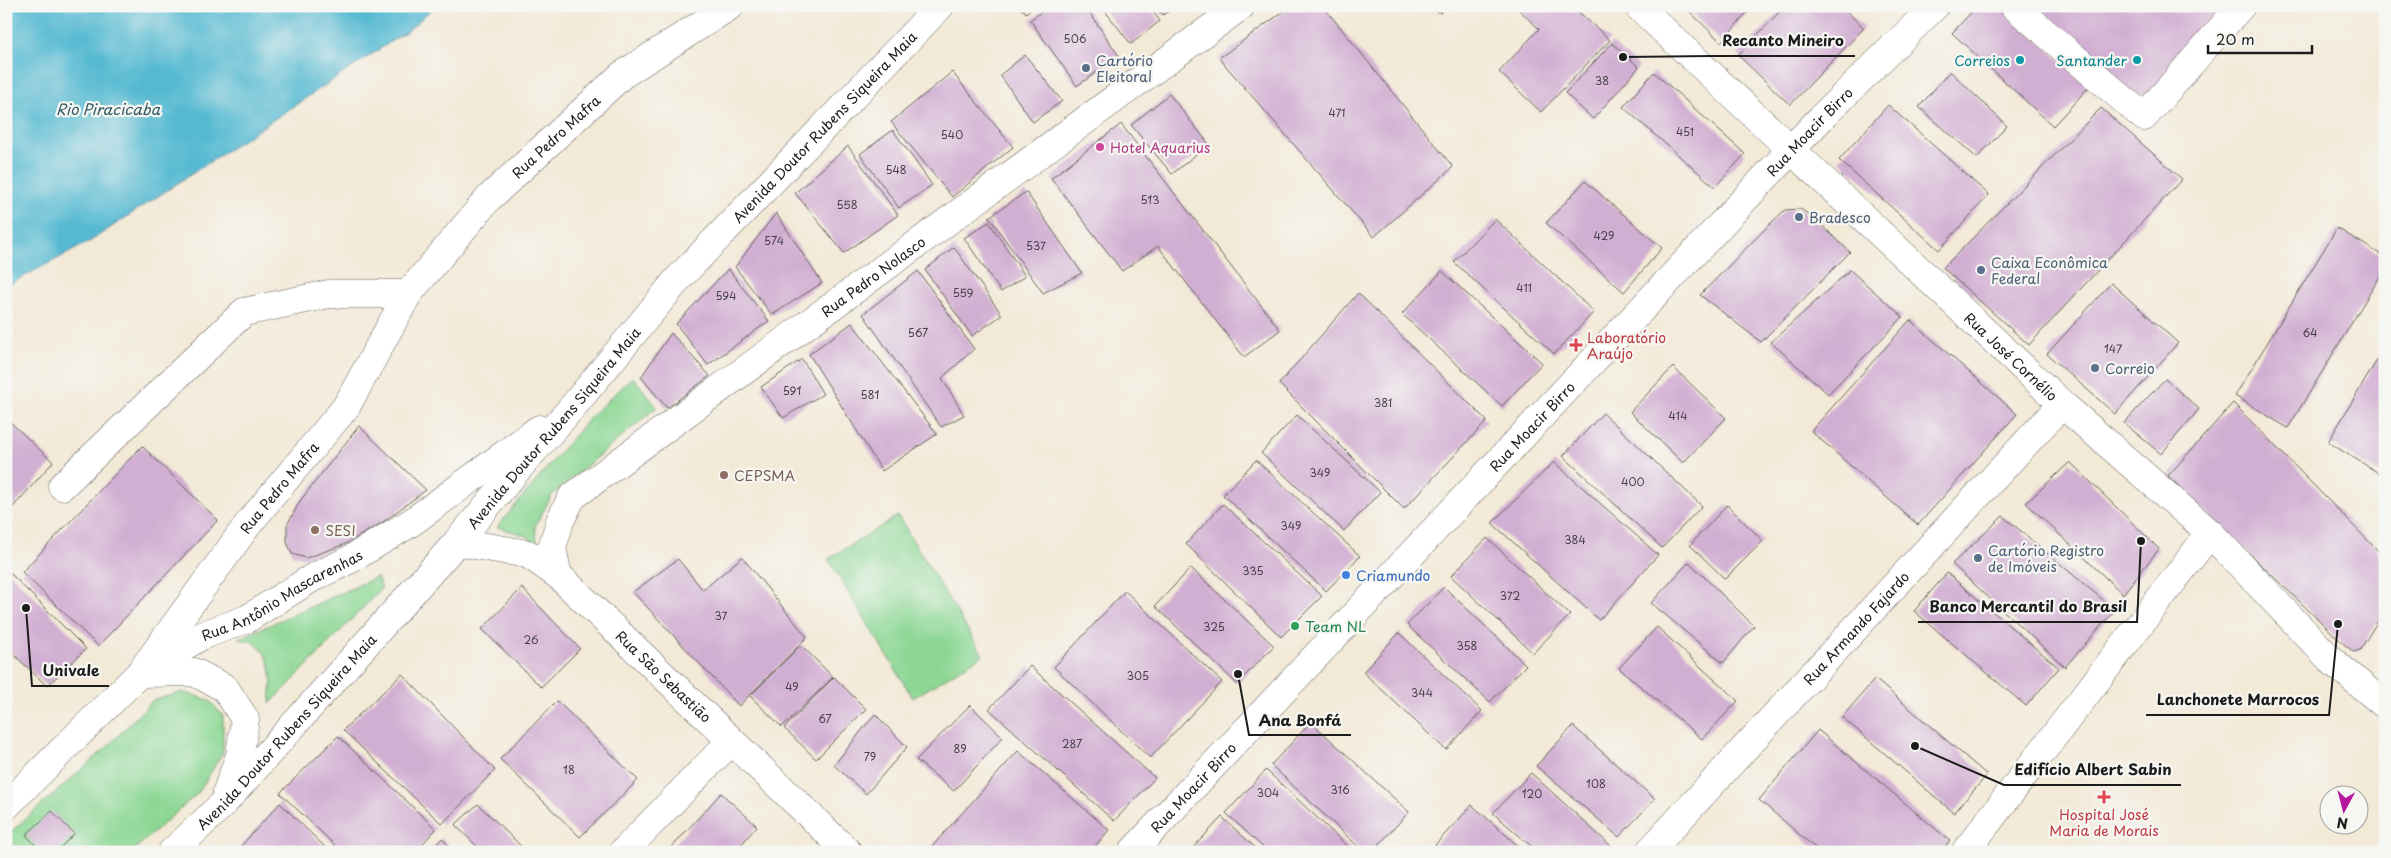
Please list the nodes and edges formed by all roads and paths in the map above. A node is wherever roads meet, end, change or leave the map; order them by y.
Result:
1 (730, 6) edge
2 (940, 6) edge
3 (1240, 6) edge
4 (1638, 6) edge
5 (1935, 6) edge
6 (2014, 6) edge
7 (2241, 6) edge
8 (1791, 150) junction
9 (408, 294) junction
10 (576, 404) junction
11 (2062, 404) junction
12 (62, 486) dead end
13 (2210, 533) junction
14 (457, 542) junction
15 (558, 575) junction
16 (140, 673) junction
17 (2382, 695) edge
18 (731, 741) junction
19 (222, 805) junction
20 (6, 806) edge
21 (172, 852) edge
22 (623, 852) edge
23 (848, 852) edge
24 (1132, 852) edge
25 (1649, 852) edge
26 (1965, 852) edge

1 - 9 street, Rua Pedro Mafra
2 - 10 street, Avenida Doutor Rubens Siqueira Maia
3 - 15 street, Rua Pedro Nolasco
4 - 8 street, Rua José Cornélio
5 - 8 street, Rua Moacir Birro
6 - 7 street
8 - 11 street, Rua José Cornélio
8 - 24 street, Rua Moacir Birro
9 - 12 street
9 - 16 street, Rua Pedro Mafra
10 - 14 street, Avenida Doutor Rubens Siqueira Maia
10 - 16 street, Rua Antônio Mascarenhas
11 - 13 street, Rua José Cornélio
11 - 25 street, Rua Armando Fajardo
13 - 17 street, Rua José Cornélio
13 - 26 street
14 - 15 street, Rua São Sebastião
14 - 19 street, Avenida Doutor Rubens Siqueira Maia
15 - 18 street, Rua São Sebastião
16 - 19 street
16 - 20 street, Rua Antônio Mascarenhas
18 - 22 street
18 - 23 street, Rua São Sebastião
19 - 21 street, Avenida Doutor Rubens Siqueira Maia

